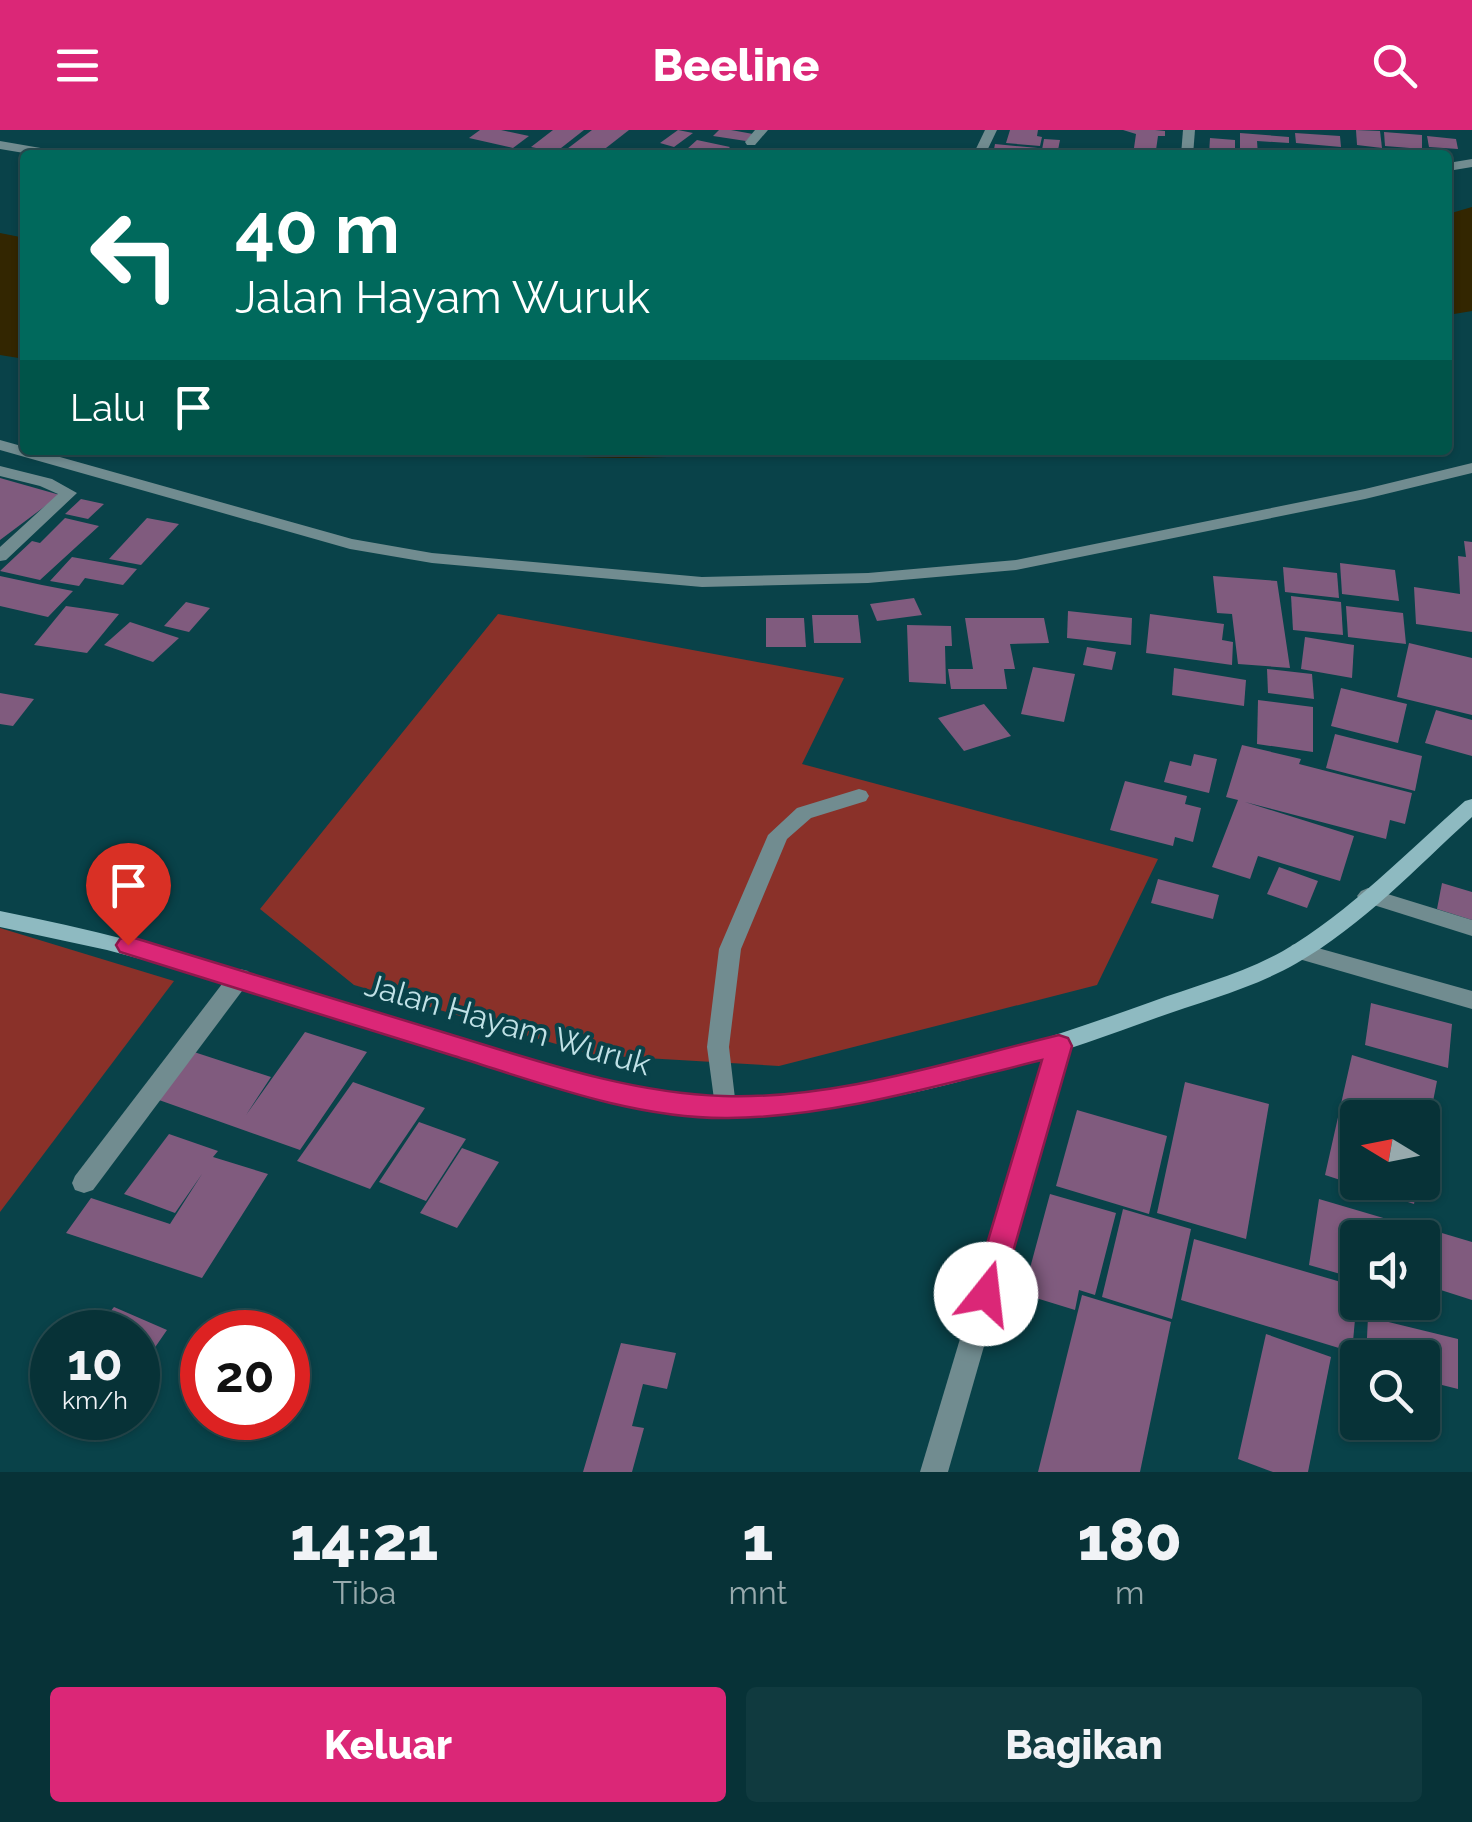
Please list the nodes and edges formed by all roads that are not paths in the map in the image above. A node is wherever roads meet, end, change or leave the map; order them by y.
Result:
1 (762, 130) edge
2 (751, 142) dead end
3 (0, 146) edge
4 (26, 150) edge
5 (35, 455) edge
6 (1472, 468) edge
7 (0, 471) edge
8 (0, 556) edge
9 (859, 796) dead end
10 (1472, 806) edge
11 (1368, 896) junction
12 (0, 919) edge
13 (1472, 928) edge
14 (1300, 951) junction
15 (240, 977) junction
16 (1472, 1000) edge
17 (1059, 1046) junction
18 (724, 1107) junction
19 (84, 1183) dead end
20 (934, 1472) edge

1 - 2 street
3 - 4 street
5 - 6 street
7 - 8 street
9 - 18 street
10 - 11 main road, Jalan Hayam Wuruk
11 - 13 street
11 - 14 main road, Jalan Hayam Wuruk
12 - 15 main road, Jalan Hayam Wuruk
14 - 16 street
14 - 17 main road, Jalan Hayam Wuruk
15 - 18 main road, Jalan Hayam Wuruk
15 - 19 street
17 - 18 main road, Jalan Hayam Wuruk
17 - 20 street

